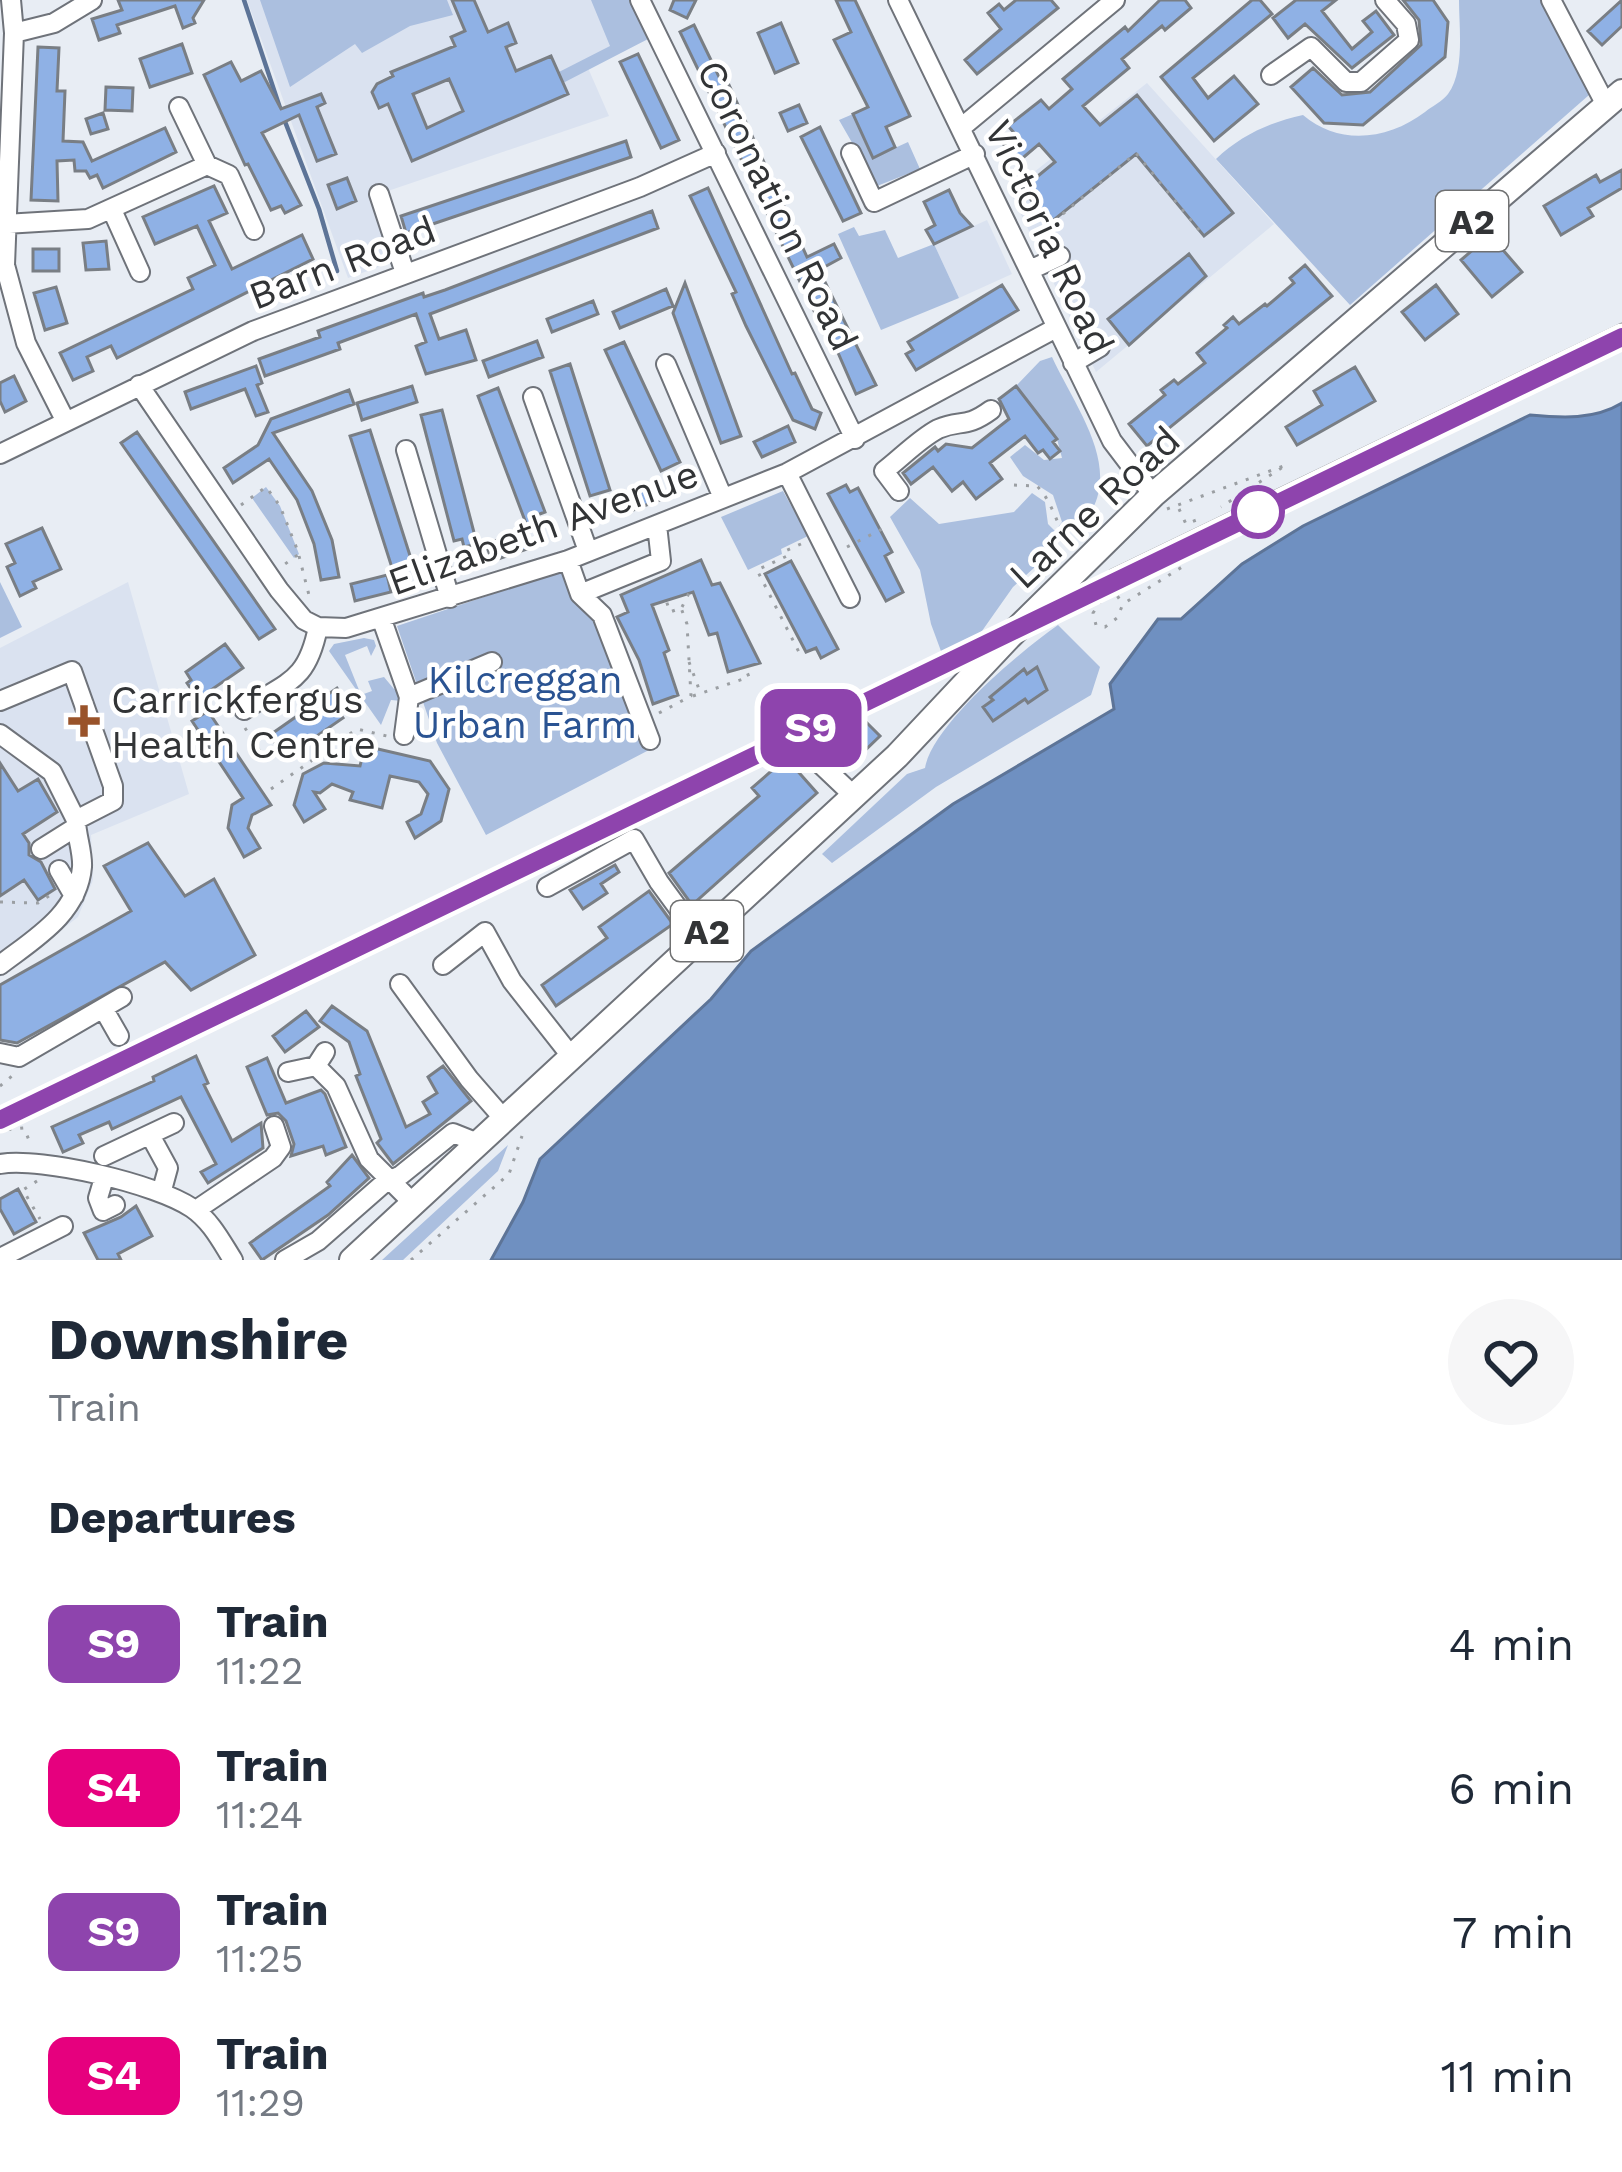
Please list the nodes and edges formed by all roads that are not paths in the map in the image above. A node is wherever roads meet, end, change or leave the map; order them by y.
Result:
1 (11, 0) edge
2 (92, 0) edge
3 (640, 0) edge
4 (898, 0) edge
5 (1115, 0) edge
6 (1385, 0) edge
7 (1551, 0) edge
8 (14, 33) junction
9 (1270, 75) dead end
10 (1614, 99) edge
11 (179, 107) dead end
12 (962, 127) junction
13 (716, 153) junction
14 (851, 153) dead end
15 (975, 154) junction
16 (207, 165) junction
17 (379, 194) dead end
18 (112, 210) junction
19 (5, 224) junction
20 (254, 230) dead end
21 (2, 254) edge
22 (1060, 256) dead end
23 (1030, 270) junction
24 (140, 272) dead end
25 (406, 273) junction
26 (1056, 328) junction
27 (1100, 347) dead end
28 (1073, 363) junction
29 (666, 364) dead end
30 (139, 385) junction
31 (532, 397) dead end
32 (934, 397) junction
33 (991, 410) dead end
34 (65, 420) junction
35 (950, 425) junction
36 (855, 439) junction
37 (406, 450) dead end
38 (0, 454) edge
39 (788, 472) junction
40 (899, 491) dead end
41 (1152, 496) junction
42 (724, 498) junction
43 (657, 525) junction
44 (588, 551) junction
45 (568, 560) junction
46 (580, 594) junction
47 (450, 598) junction
48 (850, 598) dead end
49 (382, 620) junction
50 (317, 626) junction
51 (491, 662) dead end
52 (409, 697) junction
53 (0, 701) edge
54 (244, 710) road end
55 (0, 734) edge
56 (404, 735) road end
57 (650, 740) dead end
58 (813, 757) dead end
59 (854, 795) junction
60 (76, 824) junction
61 (41, 849) dead end
62 (59, 870) dead end
63 (547, 886) dead end
64 (71, 902) junction
65 (700, 938) junction
66 (443, 964) dead end
67 (0, 965) edge
68 (400, 984) dead end
69 (122, 997) dead end
70 (103, 1008) junction
71 (119, 1036) dead end
72 (577, 1051) junction
73 (5, 1067) edge
74 (288, 1072) dead end
75 (174, 1123) dead end
76 (274, 1126) dead end
77 (513, 1128) junction
78 (150, 1135) junction
79 (478, 1143) junction
80 (104, 1156) dead end
81 (0, 1164) edge
82 (104, 1178) junction
83 (392, 1180) junction
84 (162, 1190) junction
85 (413, 1203) junction
86 (115, 1205) dead end
87 (196, 1210) junction
88 (55, 1229) road end
89 (0, 1258) edge
90 (233, 1260) edge
91 (285, 1260) edge
92 (352, 1260) edge

1 - 8 street
2 - 8 street
3 - 13 street, Coronation Road
4 - 12 street, Victoria Road
5 - 12 street
6 - 9 street
7 - 10 street
8 - 19 street
10 - 41 main road, Larne Road / A2
11 - 16 street
12 - 15 street, Victoria Road
13 - 25 street, Barn Road
13 - 36 street, Coronation Road
14 - 15 street
15 - 23 street, Victoria Road
16 - 18 street
16 - 20 street
17 - 25 street
18 - 19 street
18 - 24 street
19 - 21 street
21 - 34 street
22 - 23 street
23 - 26 street, Victoria Road
25 - 30 street, Barn Road
26 - 28 street, Victoria Road
26 - 32 street, Elizabeth Avenue
27 - 28 street
28 - 41 street, Victoria Road
29 - 42 street
30 - 34 street, Barn Road
30 - 50 street
31 - 44 street
32 - 35 street
32 - 36 street, Elizabeth Avenue
33 - 35 street
34 - 38 street, Barn Road
35 - 40 street
36 - 39 street, Elizabeth Avenue
37 - 47 street
39 - 42 street, Elizabeth Avenue
39 - 48 street
41 - 59 main road, Larne Road / A2
42 - 43 street, Elizabeth Avenue
43 - 44 street, Elizabeth Avenue
43 - 46 street
44 - 45 street, Elizabeth Avenue
45 - 46 street
45 - 47 street, Elizabeth Avenue
46 - 57 street
47 - 49 street, Elizabeth Avenue
49 - 50 street, Elizabeth Avenue
49 - 52 street
50 - 54 street
51 - 52 street
52 - 56 street
53 - 60 street
55 - 60 street
58 - 59 street
59 - 65 main road, Larne Road / A2
60 - 61 street
60 - 64 street
62 - 64 street
63 - 65 street
64 - 67 street
65 - 72 main road, Larne Road / A2
66 - 72 street
68 - 77 street
69 - 70 street
70 - 71 street
70 - 73 street
72 - 77 main road, A2
74 - 83 street
75 - 78 street
76 - 87 street
77 - 79 main road, A2
78 - 80 street
78 - 84 street
79 - 83 street
79 - 85 main road, A2
81 - 82 street
82 - 84 street
82 - 86 street
83 - 85 street
83 - 91 street
84 - 87 street
85 - 92 main road, A2
87 - 90 street
88 - 89 street

